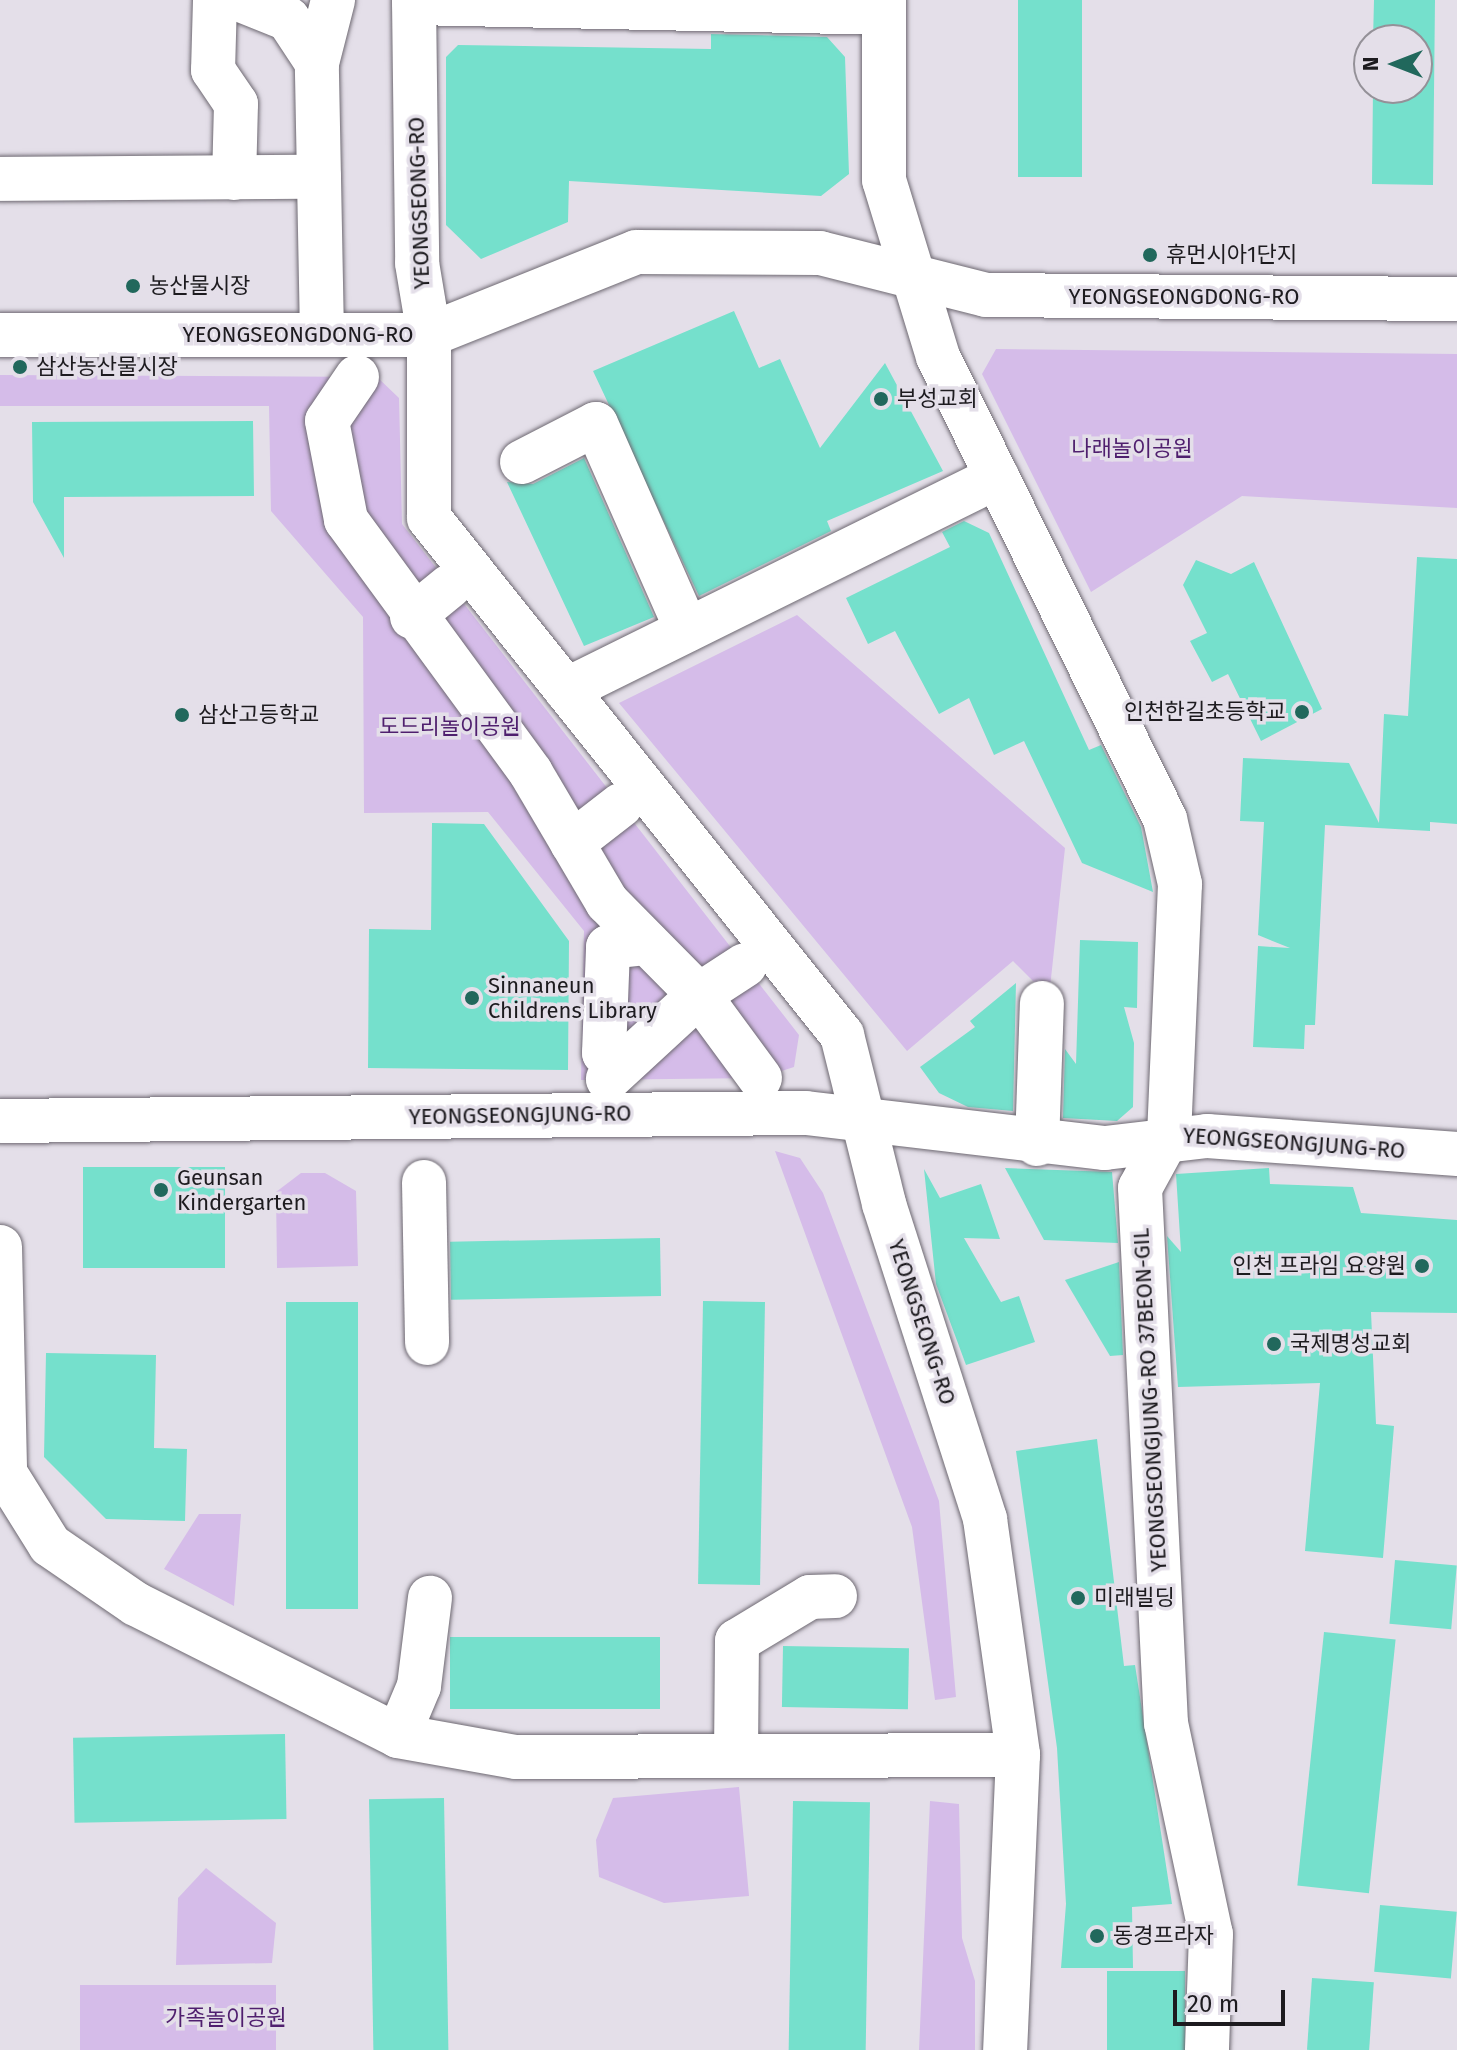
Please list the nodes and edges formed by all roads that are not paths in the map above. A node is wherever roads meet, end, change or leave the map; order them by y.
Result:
1 (215, 0) edge
2 (241, 0) edge
3 (414, 2) edge
4 (329, 4) edge
5 (884, 6) edge
6 (317, 63) junction
7 (319, 177) junction
8 (234, 178) junction
9 (0, 179) edge
10 (914, 277) junction
11 (1457, 299) edge
12 (0, 335) edge
13 (322, 335) junction
14 (429, 335) junction
15 (357, 377) dead end
16 (522, 462) dead end
17 (997, 477) junction
18 (450, 586) dead end
19 (412, 617) junction
20 (687, 630) junction
21 (566, 690) junction
22 (621, 805) dead end
23 (572, 843) junction
24 (647, 943) junction
25 (745, 965) dead end
26 (699, 995) junction
27 (1042, 1003) dead end
28 (760, 1078) dead end
29 (0, 1121) edge
30 (863, 1122) junction
31 (1169, 1135) junction
32 (1037, 1144) junction
33 (1457, 1154) edge
34 (424, 1182) dead end
35 (0, 1247) edge
36 (427, 1343) dead end
37 (835, 1596) dead end
38 (430, 1598) dead end
39 (398, 1736) junction
40 (1018, 1755) junction
41 (736, 1756) junction
42 (1005, 2050) edge
43 (1207, 2050) edge

1 - 8 street
2 - 6 street
3 - 5 street, YEONGSEONG-RO
3 - 14 street, YEONGSEONG-RO
4 - 6 street
5 - 10 street
6 - 7 street
7 - 8 street
7 - 13 street
8 - 9 street
10 - 11 street, YEONGSEONGDONG-RO
10 - 14 street, YEONGSEONGDONG-RO
10 - 17 street
12 - 13 street, YEONGSEONGDONG-RO
13 - 14 street, YEONGSEONGDONG-RO
14 - 21 street, YEONGSEONG-RO
15 - 19 street
16 - 20 street
17 - 20 street
17 - 31 street
18 - 19 street
19 - 23 street
20 - 21 street
21 - 30 street, YEONGSEONG-RO
22 - 23 street
23 - 24 street
24 - 26 street
24 - 26 street
25 - 26 street
26 - 28 street
27 - 32 street
29 - 30 street, YEONGSEONGJUNG-RO
30 - 32 street, YEONGSEONGJUNG-RO
30 - 40 street, YEONGSEONG-RO
31 - 32 street, YEONGSEONGJUNG-RO
31 - 33 street, YEONGSEONGJUNG-RO
31 - 43 street, YEONGSEONGJUNG-RO 37BEON-GIL
34 - 36 street
35 - 39 street
37 - 41 street
38 - 39 street
39 - 41 street
40 - 41 street
40 - 42 street, YEONGSEONG-RO

